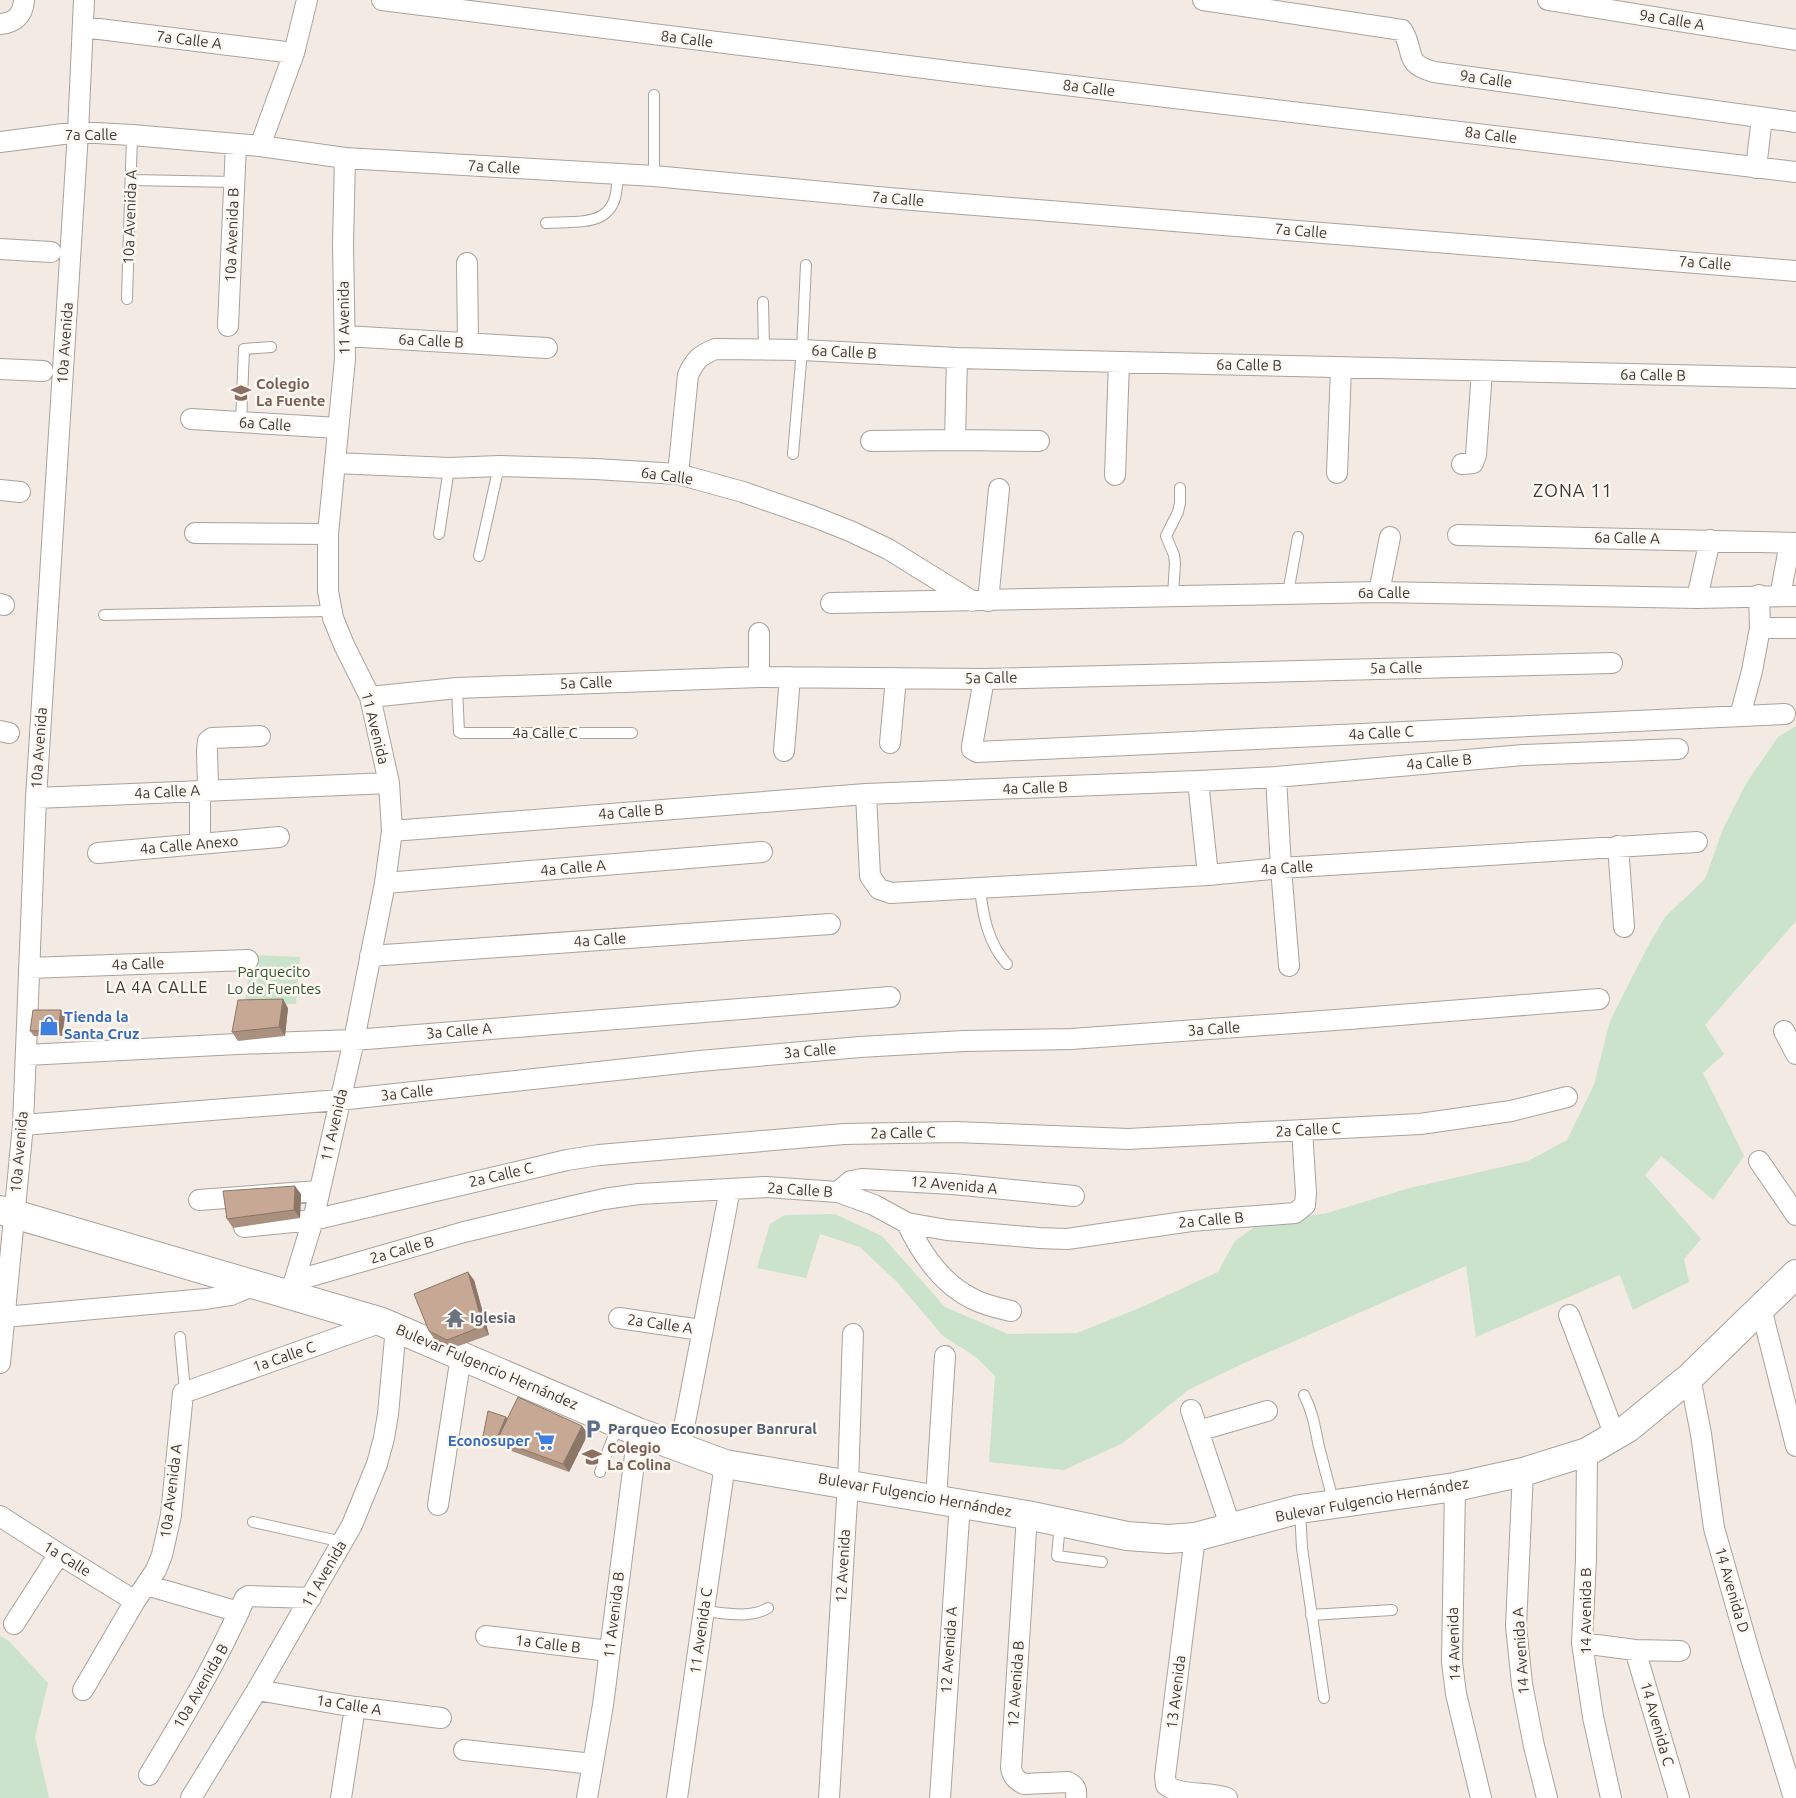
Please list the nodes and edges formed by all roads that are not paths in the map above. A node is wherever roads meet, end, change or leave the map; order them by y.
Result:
1 (84, 0) edge
2 (308, 0) edge
3 (382, 0) edge
4 (1203, 0) edge
5 (1548, 0) edge
6 (83, 27) junction
7 (1796, 40) edge
8 (294, 53) junction
9 (654, 94) dead end
10 (1762, 118) junction
11 (1796, 122) edge
12 (78, 132) junction
13 (132, 135) junction
14 (0, 142) edge
15 (236, 144) junction
16 (260, 146) junction
17 (344, 158) junction
18 (1756, 168) junction
19 (1796, 172) edge
20 (617, 174) junction
21 (654, 176) junction
22 (131, 180) junction
23 (234, 182) junction
24 (546, 222) dead end
25 (0, 249) edge
26 (51, 252) dead end
27 (467, 263) dead end
28 (806, 265) dead end
29 (1796, 270) edge
30 (127, 299) dead end
31 (763, 302) dead end
32 (228, 326) dead end
33 (345, 336) junction
34 (468, 342) junction
35 (271, 347) dead end
36 (547, 348) dead end
37 (764, 349) junction
38 (802, 350) junction
39 (957, 358) junction
40 (1119, 362) junction
41 (1341, 368) junction
42 (0, 369) edge
43 (42, 371) dead end
44 (1482, 371) junction
45 (1796, 378) edge
46 (191, 419) dead end
47 (241, 422) junction
48 (338, 428) junction
49 (871, 440) dead end
50 (955, 440) junction
51 (1039, 441) dead end
52 (793, 454) dead end
53 (335, 463) junction
54 (1462, 464) dead end
55 (499, 466) junction
56 (449, 468) junction
57 (1337, 473) dead end
58 (678, 474) junction
59 (1115, 475) dead end
60 (1180, 488) dead end
61 (999, 489) dead end
62 (0, 490) edge
63 (20, 492) dead end
64 (195, 532) dead end
65 (328, 534) junction
66 (439, 534) dead end
67 (1458, 535) dead end
68 (1298, 537) dead end
69 (1390, 537) dead end
70 (1710, 540) junction
71 (1793, 543) edge
72 (479, 556) dead end
73 (1379, 592) junction
74 (1288, 593) junction
75 (1759, 595) junction
76 (1172, 596) junction
77 (1788, 596) edge
78 (1697, 598) junction
79 (980, 601) junction
80 (831, 603) dead end
81 (330, 611) junction
82 (104, 615) dead end
83 (1760, 628) junction
84 (1796, 628) edge
85 (759, 633) dead end
86 (1612, 663) dead end
87 (758, 677) junction
88 (790, 677) junction
89 (896, 678) junction
90 (984, 679) junction
91 (457, 688) junction
92 (370, 697) junction
93 (1785, 714) dead end
94 (1740, 716) junction
95 (632, 733) dead end
96 (260, 736) dead end
97 (890, 743) dead end
98 (1678, 749) dead end
99 (784, 751) dead end
100 (1276, 777) junction
101 (1198, 781) junction
102 (389, 783) junction
103 (204, 790) junction
104 (866, 794) junction
105 (36, 798) junction
106 (392, 831) junction
107 (280, 837) dead end
108 (1697, 842) dead end
109 (200, 844) junction
110 (1618, 846) junction
111 (762, 852) dead end
112 (98, 853) dead end
113 (1281, 868) junction
114 (1208, 875) junction
115 (385, 883) junction
116 (980, 889) junction
117 (830, 924) dead end
118 (1624, 927) dead end
119 (370, 956) junction
120 (248, 960) dead end
121 (1007, 964) dead end
122 (1289, 966) dead end
123 (29, 968) junction
124 (890, 997) dead end
125 (1600, 999) dead end
126 (1784, 1031) dead end
127 (354, 1040) junction
128 (1796, 1054) edge
129 (26, 1055) junction
130 (1567, 1097) dead end
131 (339, 1100) junction
132 (23, 1125) junction
133 (1302, 1130) junction
134 (1759, 1161) dead end
135 (730, 1189) junction
136 (319, 1191) junction
137 (838, 1192) junction
138 (1074, 1196) dead end
139 (199, 1200) dead end
140 (7, 1212) edge
141 (1796, 1215) edge
142 (313, 1220) junction
143 (907, 1223) junction
144 (244, 1227) edge
145 (1796, 1274) edge
146 (254, 1285) junction
147 (292, 1288) junction
148 (1761, 1308) junction
149 (1011, 1311) dead end
150 (1569, 1315) dead end
151 (4, 1317) junction
152 (618, 1318) dead end
153 (389, 1325) junction
154 (701, 1330) junction
155 (853, 1334) dead end
156 (180, 1337) dead end
157 (461, 1356) junction
158 (946, 1356) dead end
159 (0, 1363) edge
160 (1690, 1377) junction
161 (185, 1391) junction
162 (1304, 1395) dead end
163 (1191, 1410) dead end
164 (1267, 1411) dead end
165 (628, 1428) junction
166 (1198, 1431) junction
167 (1615, 1436) junction
168 (1796, 1446) edge
169 (680, 1448) junction
170 (1587, 1452) junction
171 (726, 1464) junction
172 (600, 1472) dead end
173 (1523, 1472) junction
174 (848, 1483) junction
175 (1455, 1487) junction
176 (948, 1501) junction
177 (438, 1505) dead end
178 (1334, 1505) junction
179 (1300, 1509) junction
180 (1028, 1514) junction
181 (0, 1516) edge
182 (253, 1522) dead end
183 (1060, 1523) junction
184 (1231, 1528) junction
185 (1195, 1537) junction
186 (343, 1542) junction
187 (58, 1554) junction
188 (1102, 1562) dead end
189 (140, 1593) junction
190 (312, 1598) junction
191 (244, 1604) junction
192 (768, 1608) dead end
193 (1392, 1610) dead end
194 (704, 1611) junction
195 (1311, 1615) junction
196 (14, 1624) dead end
197 (486, 1636) dead end
198 (1582, 1643) junction
199 (1635, 1650) junction
200 (609, 1651) junction
201 (1680, 1652) dead end
202 (83, 1690) dead end
203 (257, 1690) junction
204 (1324, 1698) dead end
205 (355, 1707) junction
206 (441, 1718) dead end
207 (464, 1750) dead end
208 (593, 1764) junction
209 (149, 1775) dead end
210 (191, 1798) edge
211 (341, 1798) edge
212 (587, 1798) edge
213 (678, 1798) edge
214 (829, 1798) edge
215 (940, 1798) edge
216 (1076, 1798) edge
217 (1227, 1798) edge
218 (1480, 1798) edge
219 (1547, 1798) edge
220 (1611, 1798) edge
221 (1679, 1798) edge
222 (1794, 1798) edge

1 - 6 street
2 - 8 street
3 - 18 street, 8a Calle
4 - 10 street, 9a Calle
5 - 7 street, 9a Calle A
6 - 8 street, 7a Calle A
6 - 12 street
8 - 16 street
9 - 21 lane
10 - 11 street, 9a Calle
10 - 18 street
12 - 13 street, 7a Calle
12 - 14 street, 7a Calle
12 - 105 street, 10a Avenida
13 - 15 street, 7a Calle
13 - 22 lane, 10a Avenida A
15 - 16 street, 7a Calle
15 - 23 street, 10a Avenida B
16 - 17 street, 7a Calle
17 - 20 street, 7a Calle
17 - 33 street, 11 Avenida
18 - 19 street, 8a Calle
20 - 21 street, 7a Calle
20 - 24 lane
21 - 29 street, 7a Calle
22 - 23 lane
22 - 30 lane, 10a Avenida A
23 - 32 street, 10a Avenida B
25 - 26 street
27 - 34 street
28 - 38 lane
31 - 37 lane
33 - 34 street, 6a Calle B
33 - 48 street, 11 Avenida
34 - 36 street, 6a Calle B
35 - 47 lane
37 - 38 street, 6a Calle B
37 - 58 street, 6a Calle B
38 - 39 street, 6a Calle B
38 - 52 lane
39 - 40 street, 6a Calle B
39 - 50 street
40 - 41 street, 6a Calle B
40 - 59 street
41 - 44 street, 6a Calle B
41 - 57 street
42 - 43 street
44 - 45 street, 6a Calle B
44 - 54 street
46 - 47 street, 6a Calle
47 - 48 street, 6a Calle
48 - 53 street, 11 Avenida
49 - 50 street
50 - 51 street
53 - 56 street, 6a Calle
53 - 65 street, 11 Avenida
55 - 56 street, 6a Calle
55 - 58 street, 6a Calle
55 - 72 lane
56 - 66 lane
58 - 79 street, 6a Calle
60 - 76 lane
61 - 79 street
62 - 63 street
64 - 65 street
65 - 81 street, 11 Avenida
67 - 70 street, 6a Calle A
68 - 74 lane
69 - 73 street
70 - 71 street, 6a Calle A
70 - 78 street
71 - 77 street
73 - 74 street, 6a Calle
73 - 78 street, 6a Calle
74 - 76 street, 6a Calle
75 - 77 street, 6a Calle
75 - 78 street, 6a Calle
75 - 83 street
76 - 79 street, 6a Calle
79 - 80 street, 6a Calle
81 - 82 lane
81 - 92 street, 11 Avenida
83 - 84 street
83 - 94 street
85 - 87 street
86 - 90 street, 5a Calle
87 - 88 street, 5a Calle
87 - 91 street, 5a Calle
88 - 89 street, 5a Calle
88 - 99 street
89 - 90 street, 5a Calle
89 - 97 street
90 - 94 street, 4a Calle C
91 - 92 street, 5a Calle
91 - 95 lane, 4a Calle C
92 - 102 street, 11 Avenida
93 - 94 street, 4a Calle C
96 - 103 street
98 - 100 street, 4a Calle B
100 - 101 street, 4a Calle B
100 - 113 street
101 - 104 street, 4a Calle B
101 - 114 street
102 - 103 street, 4a Calle A
102 - 106 street, 11 Avenida
103 - 105 street, 4a Calle A
103 - 109 street
104 - 106 street, 4a Calle B
104 - 116 street, 4a Calle
105 - 123 street, 10a Avenida
106 - 115 street, 11 Avenida
107 - 109 street, 4a Calle Anexo
108 - 110 street, 4a Calle
109 - 112 street, 4a Calle Anexo
110 - 113 street, 4a Calle
110 - 118 street
111 - 115 street, 4a Calle A
113 - 114 street, 4a Calle
113 - 122 street
114 - 116 street, 4a Calle
115 - 119 street, 11 Avenida
116 - 121 lane
117 - 119 street, 4a Calle
119 - 127 street, 11 Avenida
120 - 123 street, 4a Calle
123 - 129 street, 10a Avenida
124 - 127 street, 3a Calle A
125 - 131 street, 3a Calle
126 - 128 street
127 - 129 street, 3a Calle A
127 - 131 street, 11 Avenida
129 - 132 street, 10a Avenida
130 - 133 street, 2a Calle C
131 - 132 street, 3a Calle
131 - 136 street, 11 Avenida
132 - 140 street, 10a Avenida
133 - 142 street, 2a Calle C
133 - 143 street, 2a Calle B
134 - 141 street
135 - 137 street, 2a Calle B
135 - 147 street, 2a Calle B
135 - 154 street
136 - 139 street
136 - 142 street, 11 Avenida
137 - 138 street, 12 Avenida A
137 - 143 street, 2a Calle B
140 - 146 street, Bulevar Fulgencio Hernández
140 - 151 street, 10a Avenida
142 - 144 street, 2a Calle C
142 - 147 street, 11 Avenida
143 - 149 street
145 - 148 street, Bulevar Fulgencio Hernández
146 - 147 street, Bulevar Fulgencio Hernández
146 - 151 street
147 - 153 street, Bulevar Fulgencio Hernández
148 - 160 street, Bulevar Fulgencio Hernández
148 - 168 street
150 - 167 street
151 - 159 street, 10a Avenida
152 - 154 street, 2a Calle A
153 - 157 street, Bulevar Fulgencio Hernández
153 - 161 street, 1a Calle C
153 - 186 street, 11 Avenida
154 - 169 street
155 - 174 street, 12 Avenida
156 - 161 lane
157 - 165 street, Bulevar Fulgencio Hernández
157 - 177 street
158 - 176 street, 12 Avenida A
160 - 167 street, Bulevar Fulgencio Hernández
160 - 222 street, 14 Avenida D
161 - 189 street, 10a Avenida A
162 - 178 lane
163 - 166 street
164 - 166 street
165 - 169 street, Bulevar Fulgencio Hernández
165 - 172 lane
165 - 200 street, 11 Avenida B
166 - 184 street
167 - 170 street, Bulevar Fulgencio Hernández
169 - 171 street, Bulevar Fulgencio Hernández
170 - 173 street, Bulevar Fulgencio Hernández
170 - 198 street, 14 Avenida B
171 - 174 street, Bulevar Fulgencio Hernández
171 - 194 street, 11 Avenida C
173 - 175 street, Bulevar Fulgencio Hernández
173 - 219 street, 14 Avenida A
174 - 176 street, Bulevar Fulgencio Hernández
174 - 214 street, 12 Avenida
175 - 178 street, Bulevar Fulgencio Hernández
175 - 218 street, 14 Avenida
176 - 180 street, Bulevar Fulgencio Hernández
176 - 215 street, 12 Avenida A
178 - 179 street, Bulevar Fulgencio Hernández
179 - 184 street, Bulevar Fulgencio Hernández
179 - 195 lane
180 - 183 street, Bulevar Fulgencio Hernández
180 - 216 street, 12 Avenida B
181 - 187 street, 1a Calle
182 - 186 lane
183 - 185 street, Bulevar Fulgencio Hernández
183 - 188 lane
184 - 185 street, Bulevar Fulgencio Hernández
185 - 217 street, 13 Avenida
186 - 190 street, 11 Avenida
187 - 189 street, 1a Calle
187 - 196 street
189 - 191 street, 1a Calle
189 - 202 street, 10a Avenida A
190 - 191 street
190 - 203 street, 11 Avenida
191 - 209 street, 10a Avenida B
192 - 194 lane
193 - 195 lane
194 - 213 street, 11 Avenida C
195 - 204 lane
197 - 200 street, 1a Calle B
198 - 199 street
198 - 220 street, 14 Avenida B
199 - 201 street
199 - 221 street, 14 Avenida C
200 - 208 street, 11 Avenida B
203 - 205 street, 1a Calle A
203 - 210 street, 11 Avenida
205 - 206 street, 1a Calle A
205 - 211 street
207 - 208 street
208 - 212 street, 11 Avenida B

